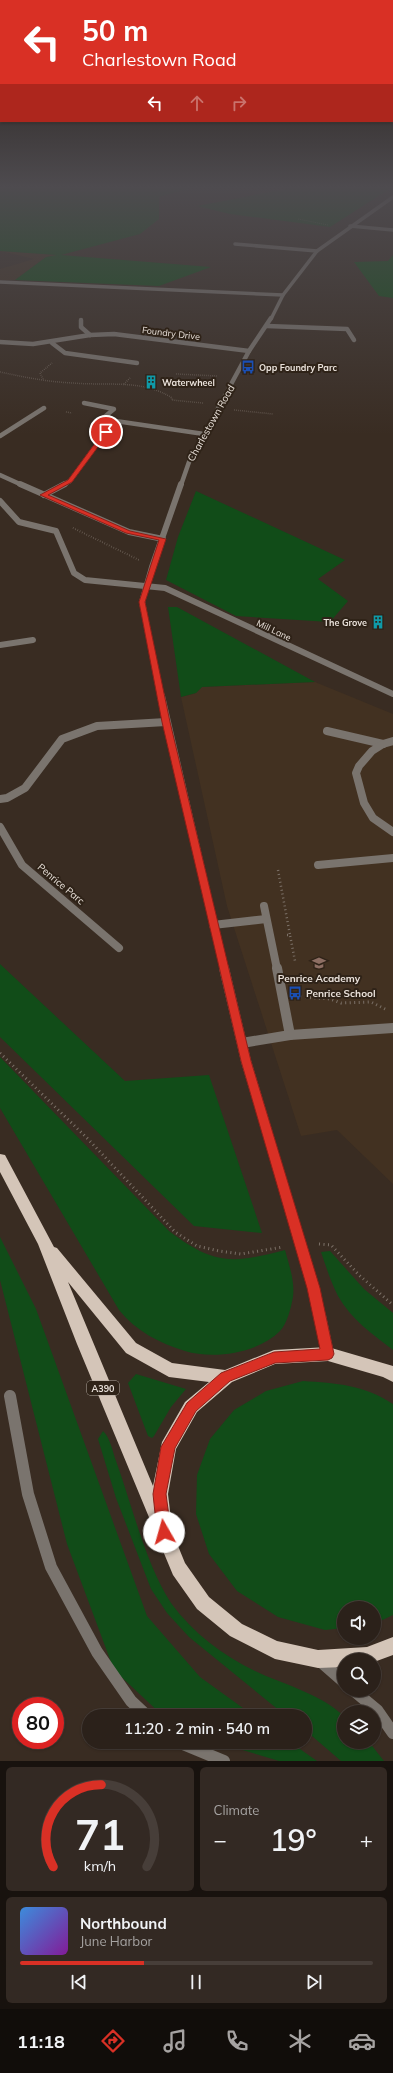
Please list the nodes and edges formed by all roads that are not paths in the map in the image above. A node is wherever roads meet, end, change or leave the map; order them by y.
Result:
1 (301, 270) edge
2 (0, 282) edge
3 (283, 294) junction
4 (82, 320) dead end
5 (267, 326) junction
6 (90, 335) junction
7 (354, 340) dead end
8 (0, 342) edge
9 (52, 343) junction
10 (249, 352) junction
11 (137, 364) dead end
12 (84, 403) dead end
13 (44, 408) dead end
14 (106, 432) dead end
15 (204, 434) junction
16 (0, 436) edge
17 (0, 475) edge
18 (44, 495) junction
19 (0, 500) edge
20 (163, 539) junction
21 (148, 585) junction
22 (33, 640) dead end
23 (0, 645) edge
24 (393, 694) edge
25 (166, 722) junction
26 (327, 731) dead end
27 (393, 741) edge
28 (383, 744) junction
29 (0, 799) edge
30 (0, 827) edge
31 (393, 832) edge
32 (393, 858) edge
33 (318, 865) dead end
34 (264, 906) dead end
35 (266, 919) junction
36 (213, 925) junction
37 (119, 948) dead end
38 (393, 1028) edge
39 (290, 1035) junction
40 (242, 1043) junction
41 (0, 1159) edge
42 (45, 1243) junction
43 (328, 1354) junction
44 (393, 1375) edge
45 (226, 1377) junction
46 (10, 1396) dead end
47 (164, 1532) junction
48 (393, 1646) edge
49 (318, 1659) junction
50 (337, 1676) edge
51 (361, 1697) edge
52 (140, 1709) edge
53 (393, 1733) edge
54 (195, 1749) edge
55 (224, 1761) edge

1 - 3 street, Charlestown Road
2 - 3 street
3 - 5 street, Charlestown Road
4 - 6 street
5 - 7 street
5 - 10 street, Charlestown Road
6 - 9 street, Foundry Drive
6 - 10 street, Foundry Drive
8 - 9 street, Foundry Drive
9 - 11 street
10 - 15 street, Charlestown Road
12 - 15 street
13 - 16 street
14 - 18 street
15 - 20 street, Charlestown Road
17 - 18 street
18 - 20 street
19 - 21 street, Mill Lane
20 - 21 street, Charlestown Road
21 - 24 street, Mill Lane
21 - 25 street, Charlestown Road
22 - 23 street
25 - 29 street
25 - 36 street, Charlestown Road
26 - 28 street
27 - 28 street
28 - 31 street
30 - 37 street, Penrice Parc
32 - 33 street
34 - 35 street
35 - 36 street
35 - 39 street
36 - 40 street, Charlestown Road
38 - 39 street
39 - 40 street
40 - 43 street, Charlestown Road
41 - 42 highway, A390
42 - 45 highway, A390
42 - 47 highway, A390
43 - 44 highway, A390
43 - 45 highway, A390
45 - 47 highway, A390
46 - 52 street
47 - 49 highway, A390
48 - 49 highway, A390
49 - 50 street
51 - 53 street
54 - 55 street

